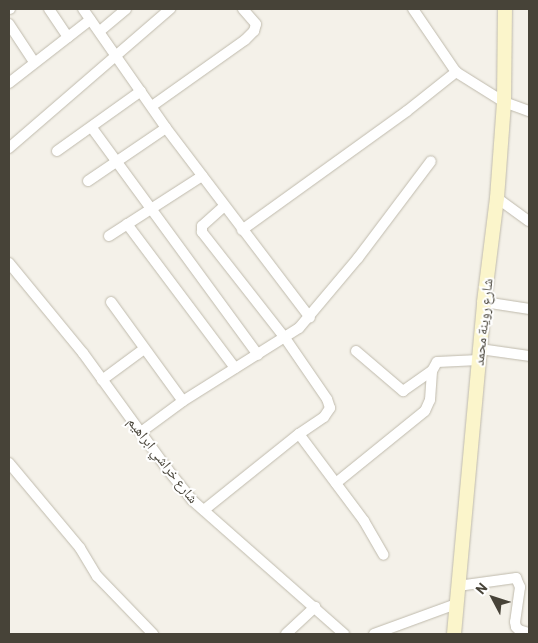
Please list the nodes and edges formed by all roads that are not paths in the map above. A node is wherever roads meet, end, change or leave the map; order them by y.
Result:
1 (49, 9) edge
2 (83, 9) edge
3 (126, 9) edge
4 (170, 9) edge
5 (243, 9) edge
6 (413, 9) edge
7 (505, 9) edge
8 (90, 20) junction
9 (9, 24) edge
10 (100, 31) junction
11 (68, 37) junction
12 (118, 56) junction
13 (34, 62) junction
14 (456, 72) junction
15 (9, 83) edge
16 (141, 91) junction
17 (504, 102) junction
18 (152, 106) junction
19 (529, 111) edge
20 (92, 128) junction
21 (166, 128) junction
22 (9, 148) edge
23 (57, 151) dead end
24 (431, 161) dead end
25 (117, 162) junction
26 (202, 176) junction
27 (88, 181) dead end
28 (497, 198) junction
29 (224, 206) junction
30 (151, 209) junction
31 (529, 221) edge
32 (127, 224) junction
33 (242, 230) junction
34 (109, 236) dead end
35 (9, 263) edge
36 (110, 302) dead end
37 (484, 302) junction
38 (529, 309) edge
39 (310, 318) junction
40 (285, 338) junction
41 (144, 350) junction
42 (356, 351) dead end
43 (258, 355) junction
44 (479, 355) junction
45 (529, 356) edge
46 (235, 368) junction
47 (432, 371) junction
48 (102, 380) junction
49 (183, 401) junction
50 (140, 432) junction
51 (299, 434) junction
52 (9, 463) edge
53 (336, 483) junction
54 (204, 510) junction
55 (384, 555) dead end
56 (458, 586) junction
57 (456, 604) junction
58 (316, 607) junction
59 (341, 633) edge
60 (529, 633) edge
61 (153, 634) edge
62 (286, 634) edge
63 (374, 634) edge
64 (454, 634) edge

1 - 11 street
2 - 8 street
3 - 10 street
4 - 12 street
5 - 18 street
6 - 14 street
7 - 17 main road, شارع روينة محمد
8 - 10 street
8 - 11 street
9 - 13 street
10 - 12 street
11 - 13 street
12 - 16 street
12 - 22 street
13 - 15 street
14 - 17 street
14 - 33 street
16 - 18 street
16 - 20 street
17 - 19 street
17 - 28 main road, شارع روينة محمد
18 - 21 street
20 - 23 street
20 - 25 street
21 - 25 street
21 - 26 street
24 - 39 street
25 - 27 street
25 - 30 street
26 - 29 street
26 - 30 street
28 - 31 street
28 - 37 main road, شارع روينة محمد
29 - 33 street
29 - 40 street
30 - 32 street
30 - 43 street
32 - 34 street
32 - 46 street
33 - 39 street
35 - 48 street, شارع خراشي ابراهيم
36 - 41 street
37 - 38 street
37 - 44 main road, شارع روينة محمد
39 - 40 street
40 - 43 street
40 - 51 street
41 - 48 street
41 - 49 street
42 - 47 street
43 - 46 street
44 - 45 street
44 - 47 street
44 - 56 main road, شارع روينة محمد
46 - 49 street
47 - 53 street
48 - 50 street, شارع خراشي ابراهيم
49 - 50 street
50 - 54 street, شارع خراشي ابراهيم
51 - 53 street
51 - 54 street
52 - 61 street
53 - 55 street
54 - 58 street, شارع خراشي ابراهيم
56 - 57 main road, شارع روينة محمد
56 - 60 street
57 - 63 street
57 - 64 main road, شارع روينة محمد
58 - 59 street, شارع خراشي ابراهيم
58 - 62 street

